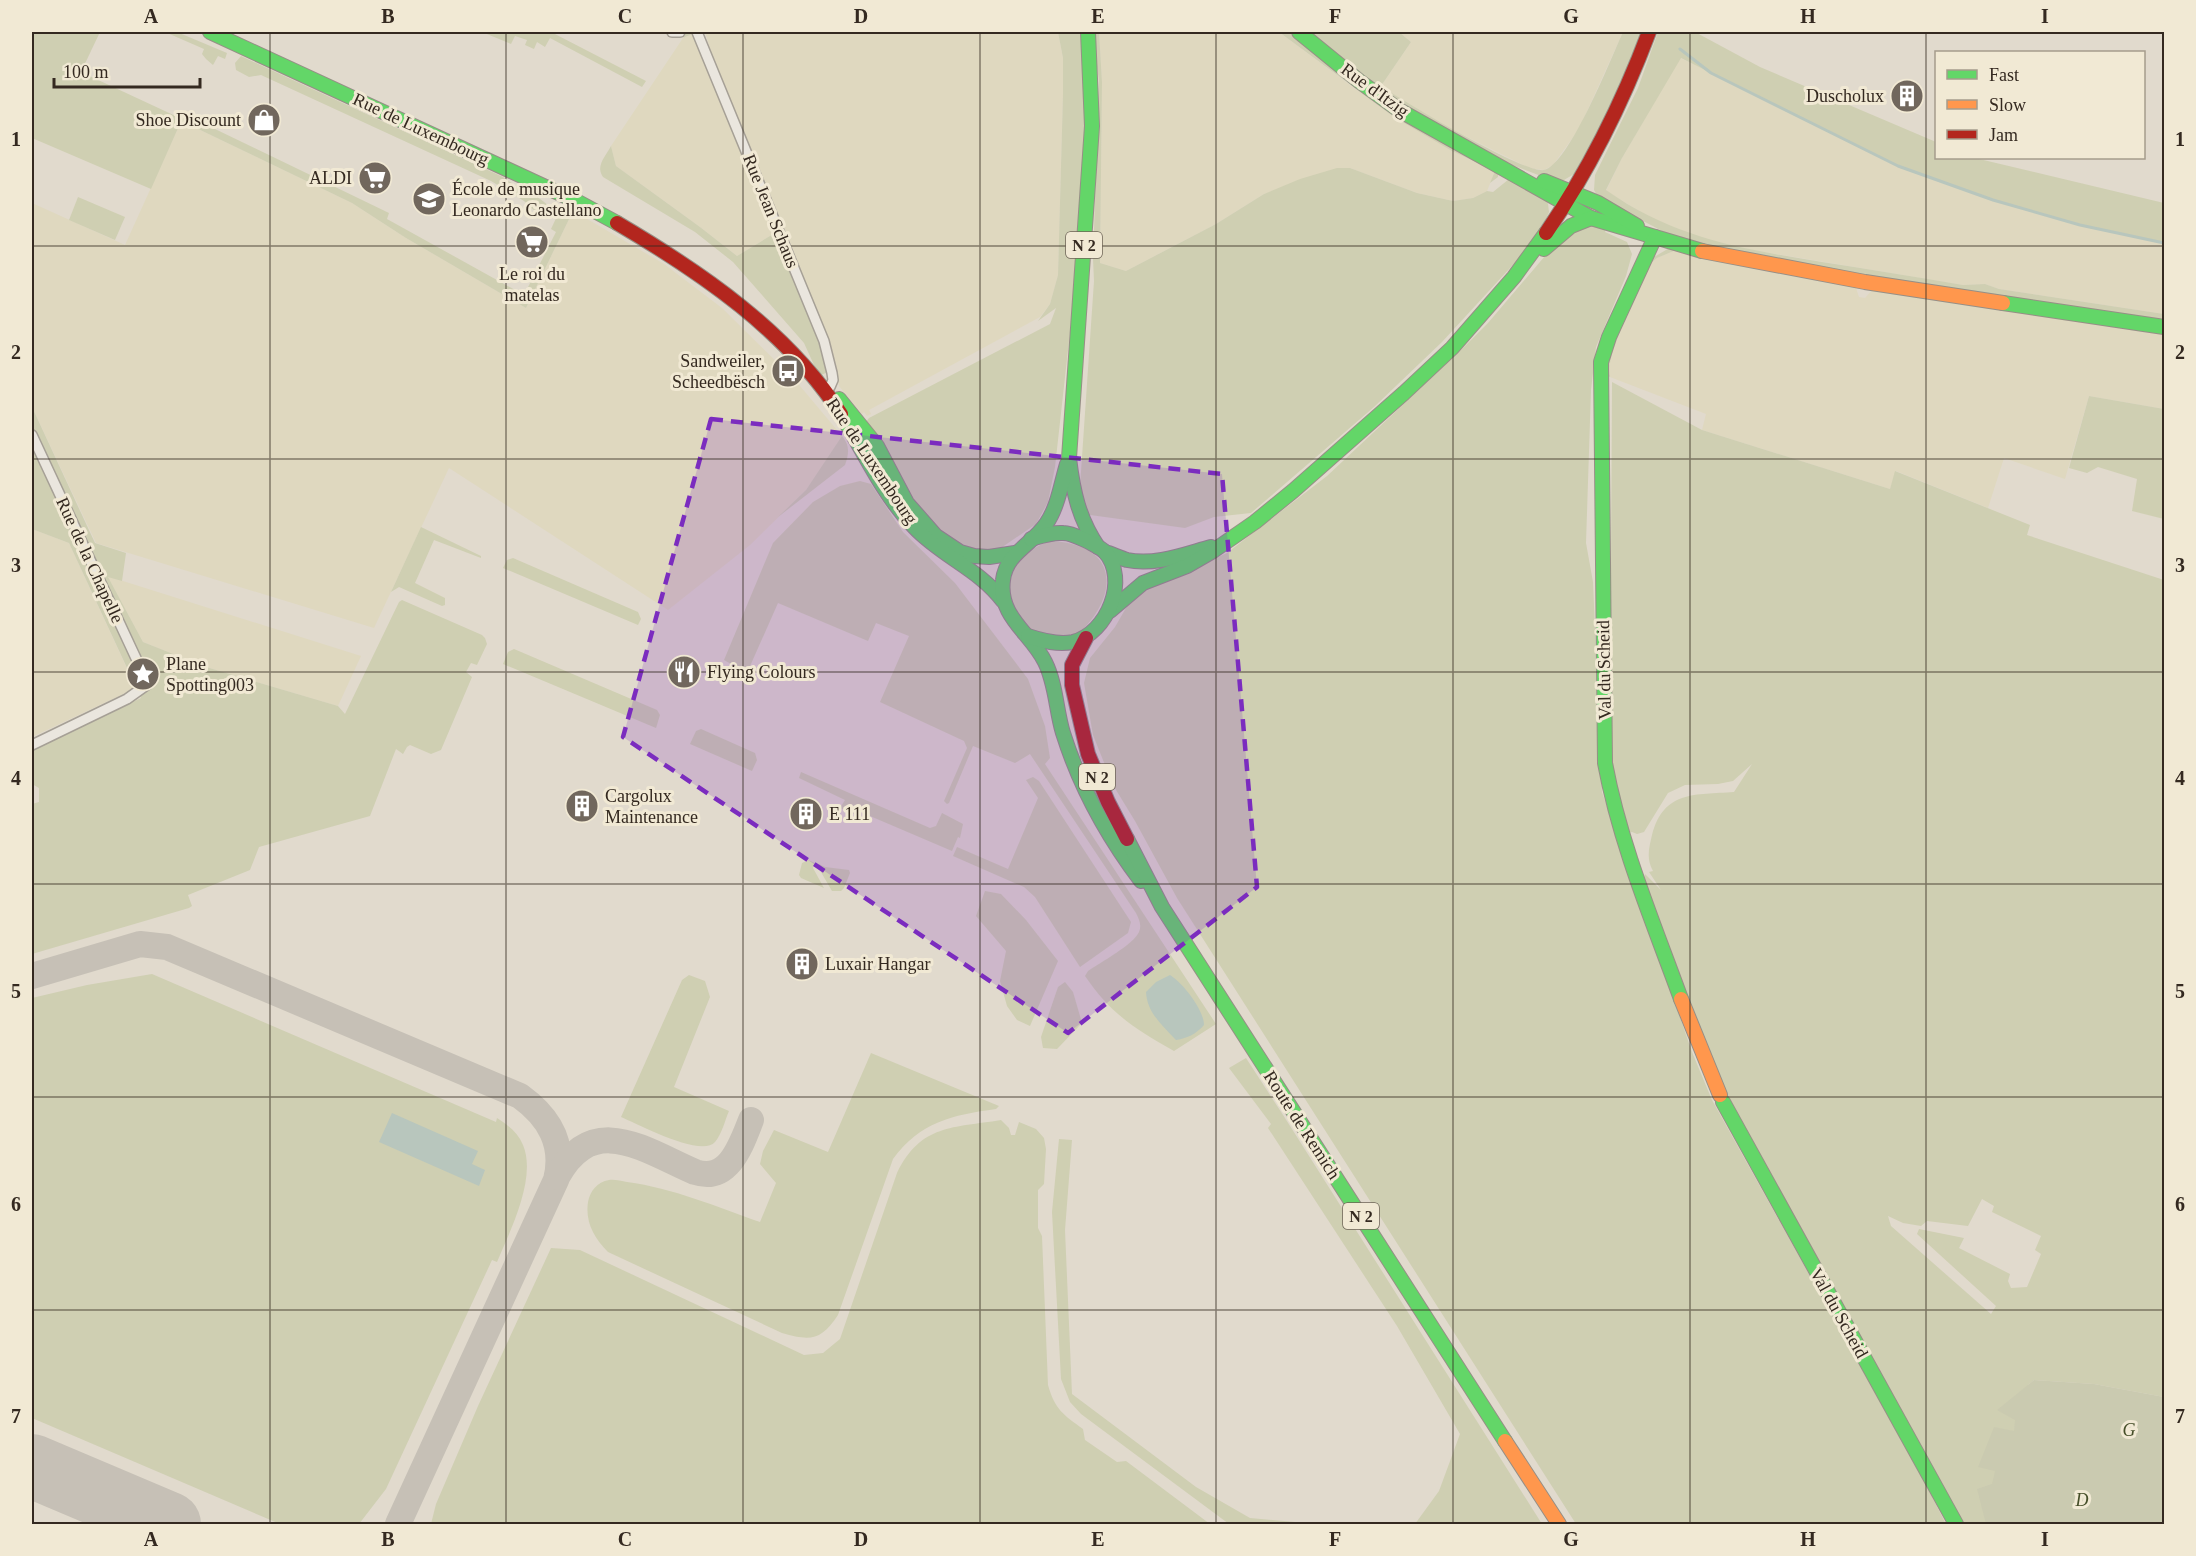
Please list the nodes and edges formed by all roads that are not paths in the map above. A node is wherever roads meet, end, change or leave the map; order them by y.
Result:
1 (210, 32) edge
2 (672, 32) edge
3 (680, 32) edge
4 (697, 32) edge
5 (1088, 32) edge
6 (1299, 32) edge
7 (1649, 32) edge
8 (1454, 142) junction
9 (1584, 175) junction
10 (1540, 188) junction
11 (1570, 198) junction
12 (1598, 203) junction
13 (1591, 218) junction
14 (1554, 223) junction
15 (1655, 237) junction
16 (1516, 275) junction
17 (2164, 327) edge
18 (824, 389) junction
19 (32, 435) edge
20 (1069, 458) junction
21 (870, 466) junction
22 (929, 530) junction
23 (1031, 539) junction
24 (1222, 544) junction
25 (1101, 549) junction
26 (1015, 553) junction
27 (1003, 601) junction
28 (1110, 611) junction
29 (1023, 633) junction
30 (1086, 638) junction
31 (32, 745) edge
32 (1162, 908) junction
33 (1560, 1524) edge
34 (1956, 1524) edge

1 - 18 main road, Rue de Luxembourg
2 - 3 street
4 - 18 street, Rue Jean Schaus
5 - 20 main road, N 2
6 - 8 main road, Rue d'Itzig
7 - 9 main road
8 - 10 main road, Rue d'Itzig
8 - 11 main road, Rue d'Itzig
9 - 11 main road
9 - 12 main road
10 - 11 main road, Rue d'Itzig
10 - 14 main road
11 - 12 main road
11 - 13 main road
11 - 14 main road
12 - 15 main road
13 - 15 main road
13 - 16 main road
14 - 16 main road
15 - 17 main road
15 - 34 main road, Val du Scheid
16 - 24 main road
18 - 21 main road, Rue de Luxembourg
18 - 22 main road, Rue de Luxembourg
19 - 31 street, Rue de la Chapelle
20 - 23 main road, N 2
20 - 25 main road, N 2
21 - 22 main road
21 - 27 main road, Rue de Luxembourg
22 - 26 main road, Rue de Luxembourg
23 - 25 main road
23 - 26 main road
24 - 25 main road
24 - 28 main road
25 - 28 main road
26 - 27 main road
27 - 29 main road
28 - 30 main road
29 - 30 main road
29 - 32 main road, Route de Remich / N 2
30 - 32 main road, Route de Remich / N 2
32 - 33 main road, Route de Remich / N 2

